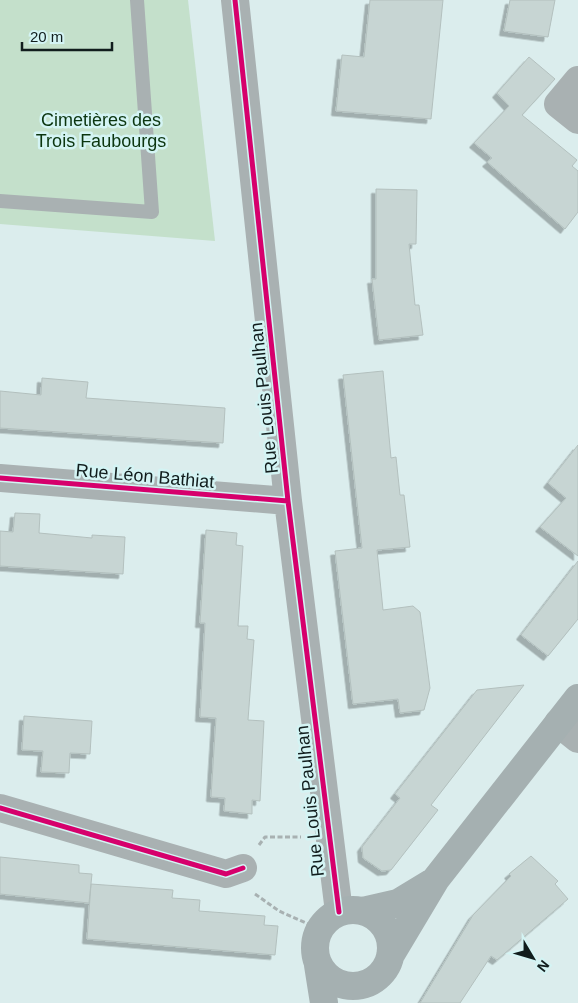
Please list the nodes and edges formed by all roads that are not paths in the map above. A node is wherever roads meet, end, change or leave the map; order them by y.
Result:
1 (137, 0) edge
2 (235, 0) edge
3 (578, 80) edge
4 (578, 120) edge
5 (0, 201) edge
6 (0, 478) edge
7 (288, 501) junction
8 (578, 698) edge
9 (568, 731) edge
10 (0, 808) edge
11 (235, 871) road end
12 (436, 879) junction
13 (340, 917) junction
14 (390, 956) junction
15 (318, 965) junction
16 (373, 981) junction
17 (324, 1003) edge
18 (354, 1003) edge

1 - 5 lane
2 - 7 street, Rue Louis Paulhan
3 - 4 street
6 - 7 street, Rue Léon Bathiat
7 - 13 street, Rue Louis Paulhan
8 - 9 main road
9 - 12 main road
10 - 11 street
12 - 13 main road
12 - 14 main road
13 - 14 main road
13 - 15 main road
14 - 16 main road
15 - 16 main road
15 - 17 main road
16 - 18 main road

